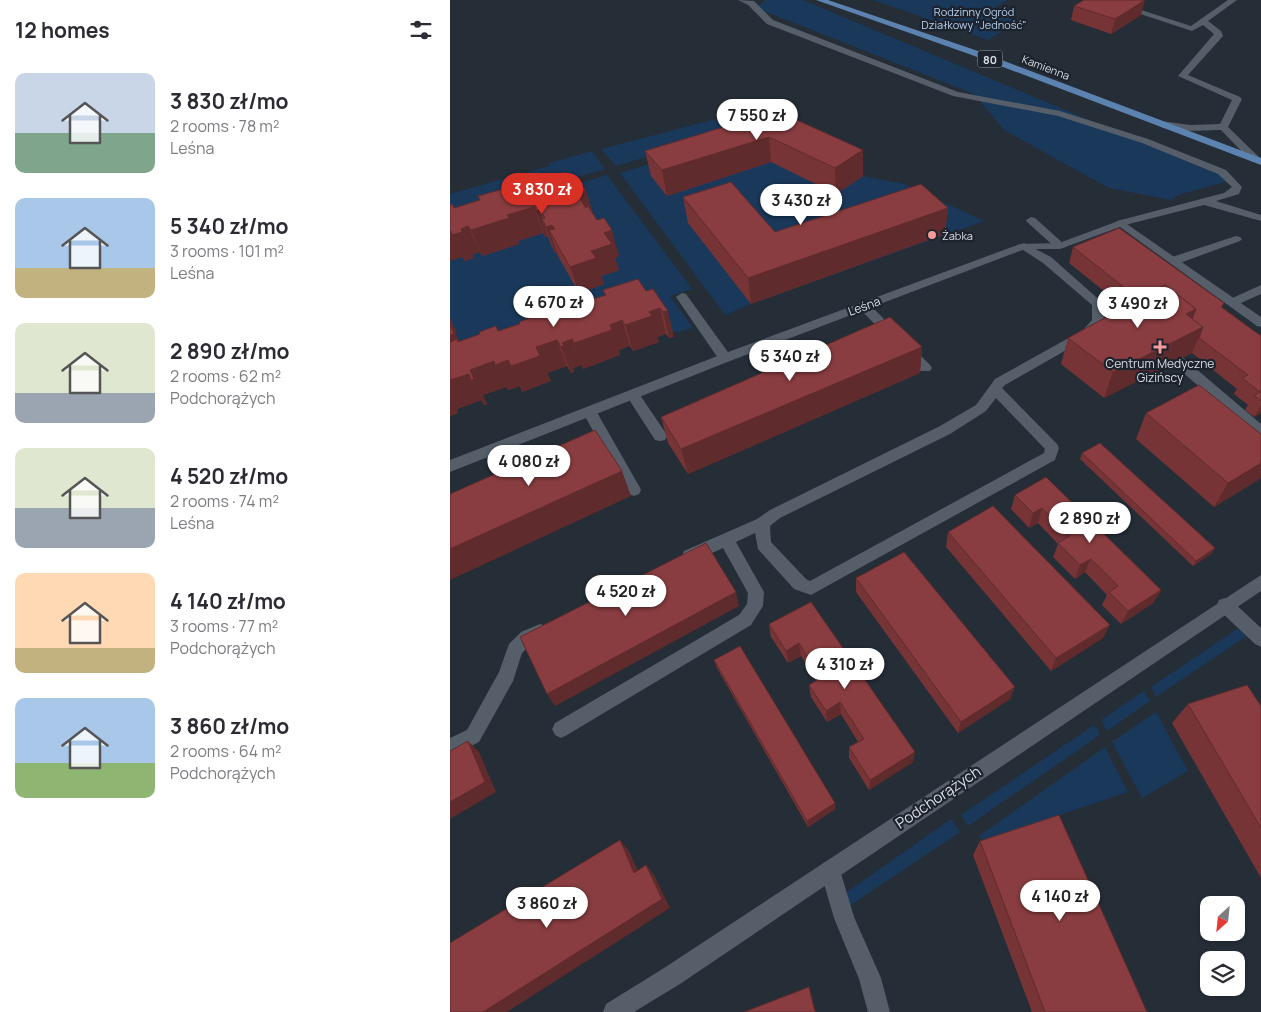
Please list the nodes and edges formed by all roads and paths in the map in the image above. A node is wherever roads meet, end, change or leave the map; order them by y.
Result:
1 (820, 0) edge
2 (1102, 0) edge
3 (1233, 0) edge
4 (750, 1) edge
5 (739, 9) dead end
6 (1203, 21) junction
7 (1157, 124) junction
8 (1223, 127) junction
9 (1259, 161) edge
10 (1206, 201) junction
11 (1261, 218) edge
12 (1031, 220) dead end
13 (1121, 223) junction
14 (1236, 238) dead end
15 (1024, 246) junction
16 (1060, 246) junction
17 (1176, 260) junction
18 (1261, 289) edge
19 (682, 297) dead end
20 (1232, 303) junction
21 (864, 306) junction
22 (1261, 323) edge
23 (1150, 338) edge
24 (725, 358) junction
25 (925, 368) dead end
26 (995, 389) junction
27 (633, 395) junction
28 (590, 412) junction
29 (1261, 432) edge
30 (660, 436) dead end
31 (450, 466) edge
32 (634, 490) dead end
33 (762, 524) junction
34 (726, 539) junction
35 (674, 564) edge
36 (1261, 582) edge
37 (1225, 604) junction
38 (553, 625) edge
39 (1261, 639) edge
40 (561, 729) dead end
41 (450, 748) edge
42 (830, 870) junction
43 (614, 1012) edge
44 (880, 1012) edge

1 - 7 main road, Kamienna / 80
2 - 6 street
3 - 6 street
4 - 5 street
4 - 10 street, Leśna
6 - 8 street
7 - 8 street
7 - 9 main road, Kamienna / 80
8 - 9 street
10 - 11 street
10 - 13 street, Leśna
12 - 16 street
13 - 16 street, Leśna
13 - 17 street
14 - 17 street
15 - 16 street, Leśna
15 - 21 street, Leśna
15 - 26 street
17 - 20 street
18 - 20 street
19 - 24 street
20 - 22 street
21 - 24 street, Leśna
21 - 25 street
23 - 29 street
24 - 27 street, Leśna
26 - 33 street
26 - 33 street
27 - 28 street, Leśna
27 - 30 street
28 - 31 street, Leśna
28 - 32 street
33 - 34 street
34 - 35 street
34 - 40 street
36 - 37 street, Podchorążych
37 - 39 street
37 - 42 street, Podchorążych
38 - 41 street
42 - 43 street, Podchorążych
42 - 44 street

